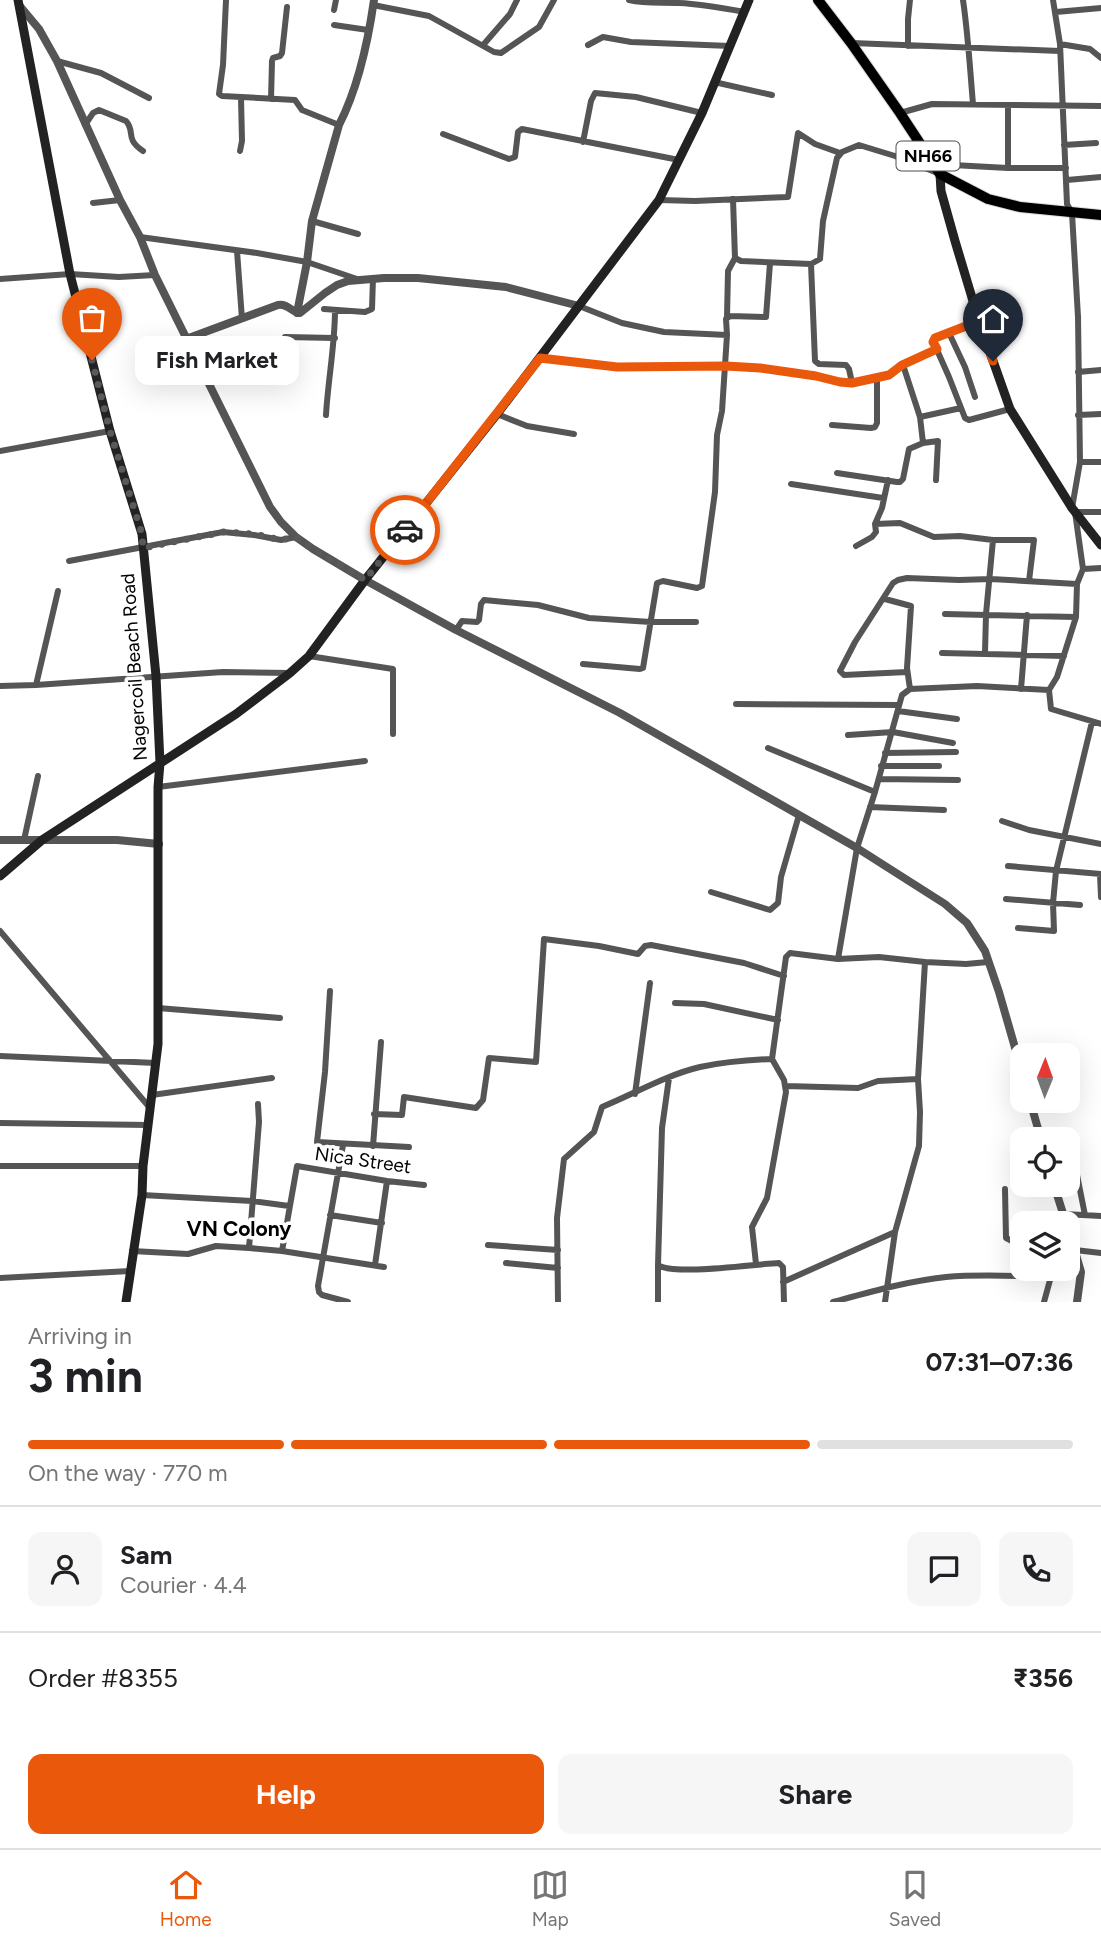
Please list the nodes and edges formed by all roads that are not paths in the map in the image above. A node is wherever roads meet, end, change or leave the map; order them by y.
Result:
1 (226, 0) edge
2 (336, 0) edge
3 (517, 0) edge
4 (554, 0) edge
5 (629, 0) edge
6 (749, 0) edge
7 (818, 0) edge
8 (911, 0) edge
9 (964, 0) edge
10 (1053, 0) edge
11 (19, 2) edge
12 (373, 2) edge
13 (287, 7) dead end
14 (1101, 8) edge
15 (334, 10) dead end
16 (744, 12) junction
17 (1056, 12) junction
18 (334, 25) dead end
19 (368, 30) junction
20 (851, 43) junction
21 (484, 44) junction
22 (588, 45) dead end
23 (730, 46) junction
24 (908, 46) junction
25 (1101, 47) edge
26 (968, 48) junction
27 (1060, 48) junction
28 (1090, 49) junction
29 (1101, 58) edge
30 (57, 61) junction
31 (714, 82) junction
32 (772, 95) dead end
33 (241, 97) junction
34 (149, 98) dead end
35 (271, 99) junction
36 (974, 104) junction
37 (1008, 105) junction
38 (1062, 106) junction
39 (1101, 106) edge
40 (702, 113) junction
41 (900, 113) junction
42 (85, 125) junction
43 (339, 125) junction
44 (443, 134) dead end
45 (583, 142) junction
46 (1096, 143) dead end
47 (1064, 145) junction
48 (143, 151) dead end
49 (240, 151) dead end
50 (840, 153) junction
51 (679, 160) junction
52 (934, 164) junction
53 (1008, 168) junction
54 (1066, 168) junction
55 (940, 174) junction
56 (1101, 177) edge
57 (1067, 180) junction
58 (733, 199) junction
59 (120, 200) junction
60 (659, 200) junction
61 (93, 203) dead end
62 (1072, 213) junction
63 (1101, 215) edge
64 (312, 221) junction
65 (358, 234) dead end
66 (140, 237) junction
67 (237, 251) junction
68 (735, 258) junction
69 (307, 262) junction
70 (770, 263) junction
71 (811, 264) junction
72 (70, 274) junction
73 (155, 275) junction
74 (373, 278) junction
75 (0, 279) edge
76 (358, 280) junction
77 (579, 306) junction
78 (324, 309) dead end
79 (335, 310) junction
80 (297, 313) junction
81 (727, 317) junction
82 (242, 319) junction
83 (979, 321) junction
84 (949, 333) junction
85 (727, 335) junction
86 (285, 337) dead end
87 (335, 338) junction
88 (186, 339) junction
89 (937, 349) junction
90 (540, 358) junction
91 (902, 365) junction
92 (726, 366) junction
93 (1101, 370) edge
94 (1078, 372) junction
95 (877, 378) junction
96 (852, 383) junction
97 (975, 397) dead end
98 (961, 408) junction
99 (1010, 409) junction
100 (496, 414) junction
101 (1101, 414) edge
102 (326, 415) dead end
103 (1078, 415) junction
104 (920, 417) junction
105 (832, 425) dead end
106 (110, 431) junction
107 (574, 434) dead end
108 (923, 443) junction
109 (0, 451) edge
110 (1080, 462) junction
111 (1101, 462) edge
112 (837, 473) dead end
113 (888, 480) junction
114 (936, 480) dead end
115 (791, 484) dead end
116 (883, 498) junction
117 (1073, 510) junction
118 (1101, 512) edge
119 (875, 524) junction
120 (296, 537) junction
121 (993, 540) junction
122 (1101, 545) edge
123 (856, 546) dead end
124 (143, 548) junction
125 (69, 561) dead end
126 (1101, 568) edge
127 (1083, 569) junction
128 (990, 579) junction
129 (365, 580) junction
130 (1030, 581) junction
131 (1077, 584) junction
132 (58, 591) dead end
133 (885, 599) junction
134 (945, 614) dead end
135 (986, 614) junction
136 (1027, 615) junction
137 (1076, 617) junction
138 (651, 622) junction
139 (696, 622) dead end
140 (456, 630) junction
141 (942, 653) dead end
142 (985, 653) junction
143 (1022, 655) junction
144 (309, 656) junction
145 (1063, 656) junction
146 (583, 664) dead end
147 (907, 672) junction
148 (290, 673) junction
149 (156, 676) junction
150 (36, 685) junction
151 (0, 686) edge
152 (1021, 688) junction
153 (910, 689) junction
154 (1049, 690) junction
155 (736, 704) dead end
156 (899, 708) junction
157 (957, 719) dead end
158 (1092, 722) junction
159 (1101, 724) edge
160 (893, 732) junction
161 (393, 734) dead end
162 (848, 735) dead end
163 (953, 743) dead end
164 (768, 748) dead end
165 (885, 752) junction
166 (956, 752) dead end
167 (365, 761) dead end
168 (160, 763) junction
169 (939, 765) dead end
170 (881, 766) junction
171 (38, 776) dead end
172 (879, 779) junction
173 (957, 780) dead end
174 (158, 787) junction
175 (875, 792) junction
176 (870, 807) junction
177 (944, 810) dead end
178 (799, 815) junction
179 (1002, 821) dead end
180 (1063, 837) junction
181 (0, 840) edge
182 (24, 840) junction
183 (42, 840) junction
184 (159, 844) junction
185 (1101, 844) edge
186 (856, 848) junction
187 (1008, 866) dead end
188 (1056, 871) junction
189 (1100, 874) edge
190 (0, 876) edge
191 (711, 892) dead end
192 (1101, 897) edge
193 (1006, 900) dead end
194 (1053, 903) junction
195 (1080, 905) dead end
196 (1018, 928) dead end
197 (0, 931) edge
198 (838, 959) junction
199 (925, 962) junction
200 (988, 962) junction
201 (784, 976) junction
202 (650, 983) dead end
203 (330, 991) dead end
204 (675, 1003) dead end
205 (158, 1008) junction
206 (280, 1018) dead end
207 (778, 1020) junction
208 (381, 1042) dead end
209 (1014, 1043) edge
210 (0, 1056) edge
211 (772, 1059) junction
212 (111, 1061) junction
213 (156, 1063) junction
214 (272, 1078) dead end
215 (669, 1078) junction
216 (918, 1079) junction
217 (786, 1086) junction
218 (635, 1094) junction
219 (152, 1095) junction
220 (258, 1104) dead end
221 (151, 1110) junction
222 (374, 1114) junction
223 (0, 1123) edge
224 (149, 1125) junction
225 (343, 1145) junction
226 (373, 1146) junction
227 (409, 1147) dead end
228 (0, 1166) edge
229 (143, 1166) junction
230 (338, 1173) junction
231 (387, 1181) junction
232 (424, 1185) dead end
233 (1005, 1189) dead end
234 (1080, 1190) edge
235 (142, 1195) junction
236 (252, 1200) junction
237 (289, 1206) junction
238 (330, 1215) junction
239 (1085, 1215) junction
240 (1101, 1216) edge
241 (1080, 1218) edge
242 (382, 1223) junction
243 (895, 1232) junction
244 (1010, 1240) edge
245 (488, 1245) dead end
246 (249, 1248) junction
247 (558, 1250) junction
248 (132, 1251) junction
249 (282, 1251) junction
250 (1080, 1251) edge
251 (1101, 1253) edge
252 (322, 1257) junction
253 (506, 1263) dead end
254 (756, 1264) junction
255 (375, 1265) junction
256 (658, 1265) junction
257 (384, 1267) dead end
258 (558, 1268) junction
259 (130, 1271) junction
260 (1010, 1276) edge
261 (0, 1278) edge
262 (1050, 1281) edge
263 (1080, 1281) edge
264 (783, 1282) junction
265 (887, 1288) junction
266 (126, 1302) edge
267 (348, 1302) edge
268 (558, 1302) edge
269 (658, 1302) edge
270 (784, 1302) edge
271 (834, 1302) edge
272 (885, 1302) edge
273 (1044, 1302) edge
274 (1077, 1302) edge

1 - 33 street
2 - 15 street
3 - 21 street
4 - 21 street
5 - 16 street
6 - 16 main road
7 - 20 highway, NH66
8 - 24 street
9 - 26 street
10 - 17 street
11 - 30 street
11 - 72 main road, Nagercoil Beach Road
12 - 19 street
12 - 21 street
13 - 35 street
14 - 17 street
16 - 23 main road
17 - 27 street
18 - 19 street
19 - 43 street
20 - 24 street
20 - 41 highway, NH66
22 - 23 street
23 - 31 main road
24 - 26 street
25 - 28 street
26 - 27 street
26 - 36 street
27 - 28 street
27 - 38 street
28 - 29 street
30 - 34 street
30 - 42 street
31 - 32 street
31 - 40 main road
33 - 35 street
33 - 49 street
35 - 43 street
36 - 37 street
36 - 41 street
37 - 38 street
37 - 53 street
38 - 39 street
38 - 47 street
40 - 45 street
40 - 51 main road
41 - 52 highway, NH66
42 - 48 street
42 - 59 street
43 - 64 street
44 - 45 street
45 - 51 street
46 - 47 street
47 - 54 street
50 - 55 street
50 - 58 street
50 - 71 street
51 - 60 main road
52 - 53 street
52 - 55 highway, NH66
53 - 54 street
54 - 57 street
55 - 62 highway, NH66
55 - 83 main road
56 - 57 street
57 - 62 street
58 - 60 street
58 - 68 street
59 - 61 street
59 - 66 street
60 - 77 main road
62 - 63 highway, NH66
62 - 94 street
64 - 65 street
64 - 69 street
66 - 67 street
66 - 73 street
67 - 69 street
67 - 82 street
68 - 70 street
68 - 81 street
69 - 76 street
69 - 80 street
70 - 71 street
70 - 81 street
71 - 96 street
72 - 73 street
72 - 75 street
72 - 106 main road, Nagercoil Beach Road
73 - 88 street
74 - 76 street
74 - 77 street
74 - 79 street
76 - 80 street
77 - 85 street
77 - 90 main road
78 - 79 street
79 - 87 street
80 - 82 street
81 - 85 street
82 - 88 street
83 - 84 street
83 - 99 main road
84 - 89 street
84 - 97 street
85 - 92 street
86 - 87 street
87 - 102 street
88 - 120 street
89 - 91 street
89 - 98 street
90 - 92 street
90 - 100 main road
91 - 95 street
91 - 104 street
92 - 96 street
92 - 138 street
93 - 94 street
94 - 103 street
95 - 96 street
95 - 105 street
98 - 99 street
98 - 104 street
99 - 117 main road
100 - 107 street
100 - 129 main road
101 - 103 street
103 - 110 street
104 - 108 street
106 - 109 street
106 - 124 main road, Nagercoil Beach Road
108 - 113 street
108 - 114 street
110 - 111 street
110 - 117 street
112 - 113 street
113 - 116 street
115 - 116 street
116 - 119 street
117 - 118 street
117 - 122 main road
117 - 127 street
119 - 121 street
119 - 123 street
120 - 124 street
120 - 129 street
121 - 128 street
121 - 130 street
124 - 125 street
124 - 149 main road, Nagercoil Beach Road
126 - 127 street
127 - 131 street
128 - 130 street
128 - 133 street
128 - 135 street
129 - 140 street
129 - 144 main road
130 - 131 street
131 - 137 street
132 - 150 street
133 - 147 street
133 - 147 street
134 - 135 street
135 - 136 street
135 - 142 street
136 - 137 street
136 - 143 street
137 - 145 street
138 - 139 street
138 - 140 street
138 - 146 street
140 - 178 street
141 - 142 street
142 - 143 street
143 - 145 street
143 - 152 street
144 - 148 main road
144 - 161 street
145 - 154 street
147 - 153 street
148 - 149 street
148 - 168 main road
149 - 150 street
149 - 168 main road, Nagercoil Beach Road
150 - 151 street
152 - 153 street
152 - 154 street
153 - 156 street
154 - 158 street
155 - 156 street
156 - 157 street
156 - 160 street
158 - 159 street
158 - 180 street
160 - 162 street
160 - 163 street
160 - 165 street
164 - 175 street
165 - 166 street
165 - 170 street
167 - 174 street
168 - 174 main road, Nagercoil Beach Road
168 - 183 main road
169 - 170 street
170 - 172 street
171 - 182 street
172 - 173 street
172 - 175 street
174 - 184 main road, Nagercoil Beach Road
175 - 176 street
176 - 177 street
176 - 186 street
178 - 186 street
178 - 191 street
179 - 180 street
180 - 185 street
180 - 188 street
181 - 182 street
182 - 183 street
183 - 184 street
183 - 190 main road
184 - 205 main road, Nagercoil Beach Road
186 - 198 street
186 - 200 street
187 - 188 street
188 - 189 street
188 - 194 street
189 - 192 street
193 - 194 street
194 - 195 street
194 - 196 street
197 - 212 street
198 - 199 street
198 - 201 street
199 - 200 street
199 - 216 street
200 - 209 street
201 - 207 street
201 - 222 street
202 - 218 street
203 - 225 street
204 - 207 street
205 - 206 street
205 - 213 main road, Nagercoil Beach Road
207 - 211 street
208 - 222 street
210 - 212 street
211 - 215 street
211 - 217 street
212 - 213 street
212 - 221 street
213 - 219 main road, Nagercoil Beach Road
214 - 219 street
215 - 218 street
215 - 256 street
216 - 217 street
216 - 243 street
217 - 254 street
218 - 247 street
219 - 221 main road, Nagercoil Beach Road
220 - 236 street
221 - 224 main road, Nagercoil Beach Road
222 - 226 street
223 - 224 street
224 - 229 main road, Nagercoil Beach Road
225 - 226 street
225 - 230 street
226 - 227 street
228 - 229 street
229 - 235 main road, Nagercoil Beach Road
230 - 231 street, Nica Street
230 - 237 street, Nica Street
230 - 238 street
231 - 232 street, Nica Street
231 - 242 street
233 - 244 street
234 - 239 street
235 - 236 street
235 - 248 main road, Nagercoil Beach Road
236 - 237 street
236 - 246 street
237 - 249 street
238 - 242 street
238 - 252 street
239 - 240 street
239 - 241 street
242 - 255 street
243 - 264 street
243 - 265 street
245 - 247 street
246 - 248 street
246 - 249 street
247 - 258 street
248 - 259 main road, Nagercoil Beach Road
249 - 252 street
250 - 251 street
252 - 255 street
252 - 267 street
253 - 258 street
254 - 256 street
254 - 264 street
255 - 257 street
256 - 269 street
258 - 268 street
259 - 261 street
259 - 266 main road, Nagercoil Beach Road
260 - 265 street
262 - 273 street
263 - 274 street
264 - 270 street
265 - 271 street
265 - 272 street

